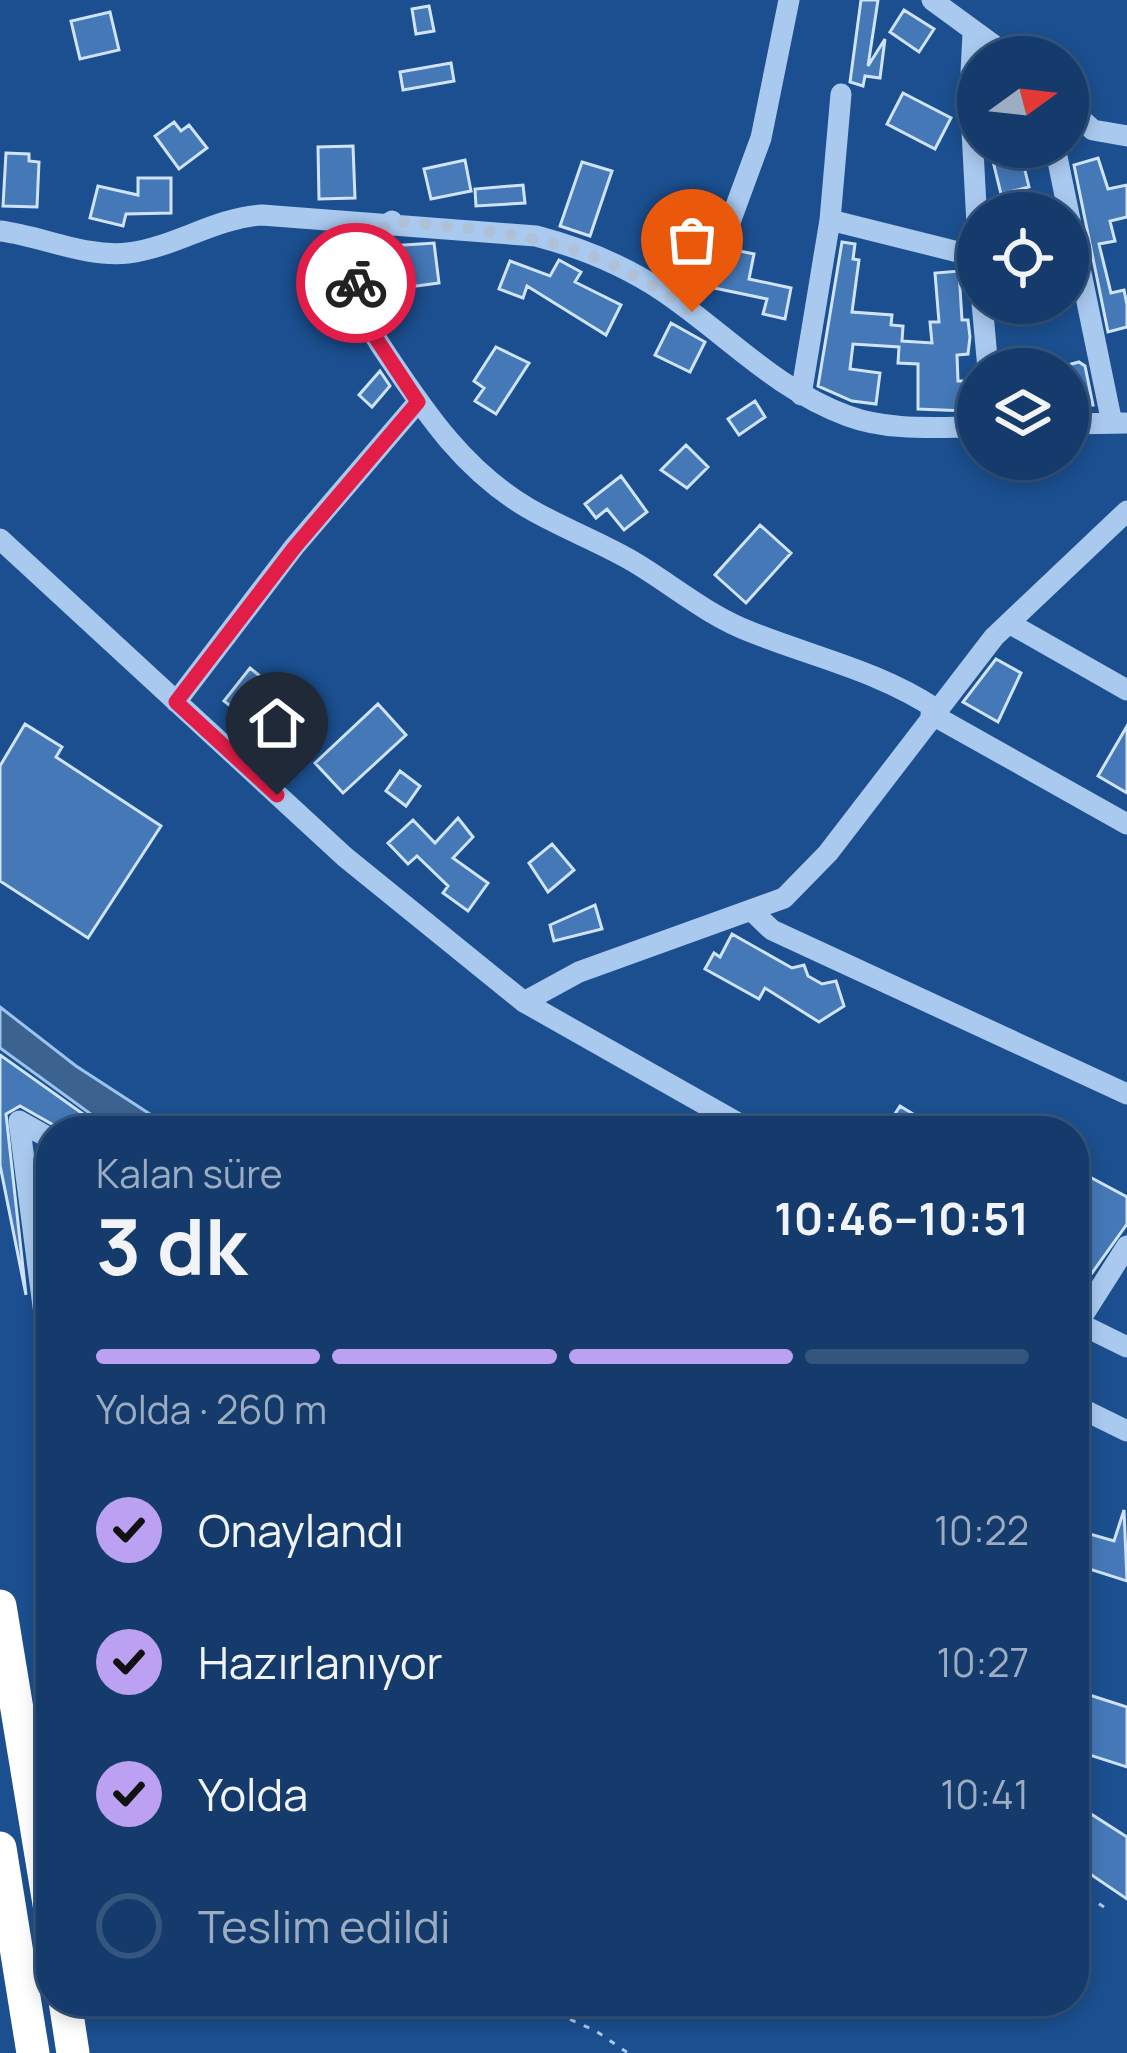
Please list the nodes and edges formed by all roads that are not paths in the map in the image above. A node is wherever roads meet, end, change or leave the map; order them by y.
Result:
1 (789, 0) edge
2 (932, 0) edge
3 (973, 33) junction
4 (978, 36) edge
5 (841, 94) dead end
6 (1089, 126) edge
7 (1127, 136) edge
8 (1060, 168) edge
9 (975, 192) edge
10 (830, 220) junction
11 (392, 221) junction
12 (0, 231) edge
13 (726, 233) dead end
14 (957, 252) edge
15 (801, 395) junction
16 (418, 402) junction
17 (1119, 423) edge
18 (1089, 424) edge
19 (957, 426) edge
20 (1126, 514) edge
21 (0, 539) edge
22 (1010, 623) junction
23 (1127, 690) edge
24 (176, 702) junction
25 (933, 711) junction
26 (1127, 824) edge
27 (753, 912) junction
28 (524, 1002) junction
29 (1127, 1094) edge
30 (725, 1116) edge
31 (36, 1131) edge
32 (1127, 1246) edge
33 (36, 1252) edge
34 (1089, 1303) edge
35 (1089, 1329) edge
36 (1127, 1348) edge
37 (1089, 1412) edge
38 (1127, 1431) edge
39 (0, 1606) edge
40 (36, 1825) edge
41 (0, 1848) edge
42 (68, 2016) edge
43 (33, 2053) edge
44 (74, 2053) edge

1 - 13 street
2 - 3 street
3 - 4 street
3 - 9 street
5 - 10 street
6 - 7 street
8 - 17 street
10 - 14 street
10 - 15 street
11 - 12 street
11 - 15 street
11 - 16 street
15 - 19 street
16 - 24 street
16 - 25 street
17 - 18 street
20 - 22 street
21 - 24 street
22 - 23 street
22 - 25 street
24 - 28 street
25 - 26 street
25 - 27 street
27 - 28 street
27 - 29 street
28 - 30 street
31 - 33 street
32 - 34 street
35 - 36 street
37 - 38 street
39 - 40 highway
41 - 43 highway
42 - 44 highway

